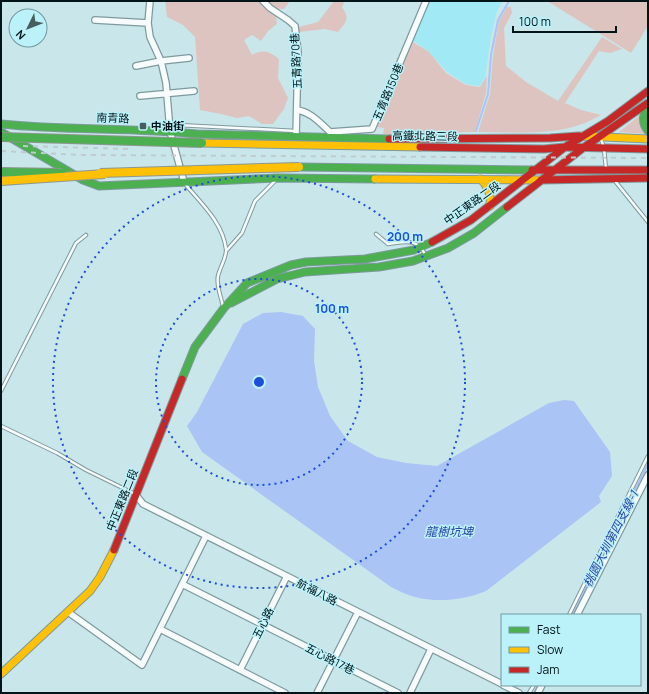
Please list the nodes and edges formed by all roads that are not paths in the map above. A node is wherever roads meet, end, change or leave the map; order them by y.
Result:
1 (150, 1) edge
2 (263, 1) edge
3 (426, 1) edge
4 (95, 20) dead end
5 (148, 23) junction
6 (189, 58) dead end
7 (161, 61) junction
8 (136, 66) dead end
9 (194, 91) dead end
10 (648, 91) edge
11 (168, 93) junction
12 (140, 96) dead end
13 (648, 104) edge
14 (297, 110) junction
15 (5, 124) edge
16 (372, 129) junction
17 (170, 131) junction
18 (648, 131) edge
19 (186, 133) junction
20 (1, 134) edge
21 (296, 134) junction
22 (582, 136) junction
23 (600, 137) junction
24 (369, 139) junction
25 (648, 139) edge
26 (202, 143) joint
27 (173, 144) junction
28 (565, 147) junction
29 (583, 148) junction
30 (604, 148) junction
31 (648, 149) edge
32 (536, 170) junction
33 (554, 170) junction
34 (648, 170) edge
35 (606, 171) junction
36 (1, 172) edge
37 (105, 174) junction
38 (278, 178) junction
39 (648, 178) edge
40 (480, 179) junction
41 (613, 179) junction
42 (524, 180) junction
43 (541, 180) junction
44 (1, 181) edge
45 (184, 182) junction
46 (490, 206) junction
47 (648, 222) edge
48 (376, 234) dead end
49 (86, 235) dead end
50 (422, 247) junction
51 (226, 250) junction
52 (426, 256) junction
53 (224, 308) junction
54 (1, 390) edge
55 (1, 426) edge
56 (648, 456) edge
57 (648, 474) edge
58 (136, 495) junction
59 (206, 536) junction
60 (286, 576) junction
61 (182, 584) junction
62 (68, 612) junction
63 (358, 612) junction
64 (569, 614) edge
65 (578, 614) edge
66 (263, 625) junction
67 (160, 629) junction
68 (431, 649) junction
69 (334, 661) junction
70 (240, 670) junction
71 (2, 672) edge
72 (501, 684) edge
73 (505, 686) edge
74 (285, 693) edge
75 (318, 693) edge
76 (398, 693) edge
77 (410, 693) edge
78 (519, 693) edge

1 - 5 street
2 - 14 street, 五青路70巷
3 - 16 street, 五青路150巷
4 - 5 street
5 - 7 street
6 - 7 street
7 - 8 street
7 - 11 street
9 - 11 street
10 - 22 main road, 中正東路二段
11 - 12 street
11 - 17 street
13 - 18 main road
13 - 23 main road, 中正東路二段
14 - 16 street, 五青路150巷
14 - 21 street, 五青路70巷
15 - 17 main road, 南青路
15 - 20 main road
16 - 24 lane
17 - 19 main road, 南青路
17 - 21 lane
17 - 27 street
19 - 21 main road, 南青路
19 - 27 main road
20 - 26 main road, 南青路, bridge
20 - 45 main road
21 - 24 main road, 高鐵北路三段
22 - 23 main road, 高鐵北路三段
22 - 24 main road, 高鐵北路三段
22 - 28 main road, 中正東路二段
23 - 25 main road, 高鐵北路三段
23 - 29 main road, 中正東路二段
23 - 30 lane
26 - 28 main road, 高鐵北路三段
27 - 45 street
28 - 29 main road, 高鐵北路三段
28 - 32 main road, 中正東路二段
29 - 30 main road, 高鐵北路三段
29 - 33 main road, 中正東路二段
30 - 31 main road, 高鐵北路三段
30 - 35 lane
32 - 33 main road
32 - 37 main road, bridge
32 - 42 main road, 中正東路二段
33 - 35 main road
33 - 43 main road, 中正東路二段
34 - 35 main road
35 - 41 lane
36 - 37 main road, bridge
37 - 44 main road, bridge
38 - 40 main road
38 - 45 main road
38 - 51 lane
39 - 41 main road
40 - 42 main road
40 - 46 main road
41 - 43 main road
41 - 47 lane
42 - 43 main road
42 - 46 main road, 中正東路二段
43 - 52 main road, 中正東路二段
45 - 51 lane
46 - 50 main road, 中正東路二段
48 - 50 lane
49 - 54 lane
50 - 52 lane
50 - 53 main road, 中正東路二段
51 - 53 lane
52 - 53 main road, 中正東路二段
53 - 58 main road, 中正東路二段
55 - 58 lane
56 - 64 lane
57 - 65 street
58 - 59 street, 航福八路
58 - 62 main road, 中正東路二段
59 - 60 street, 航福八路
59 - 61 street
60 - 63 street, 航福八路
60 - 66 street, 五心路
61 - 66 street, 五心路17巷
61 - 67 street
62 - 67 street
62 - 71 main road, 中正東路二段
63 - 68 street, 航福八路
63 - 69 street
66 - 69 street, 五心路17巷
66 - 70 street, 五心路
67 - 70 street
68 - 72 street, 航福八路
68 - 77 street
69 - 75 street
69 - 76 street, 五心路17巷
70 - 74 street
73 - 78 street, 航福八路

